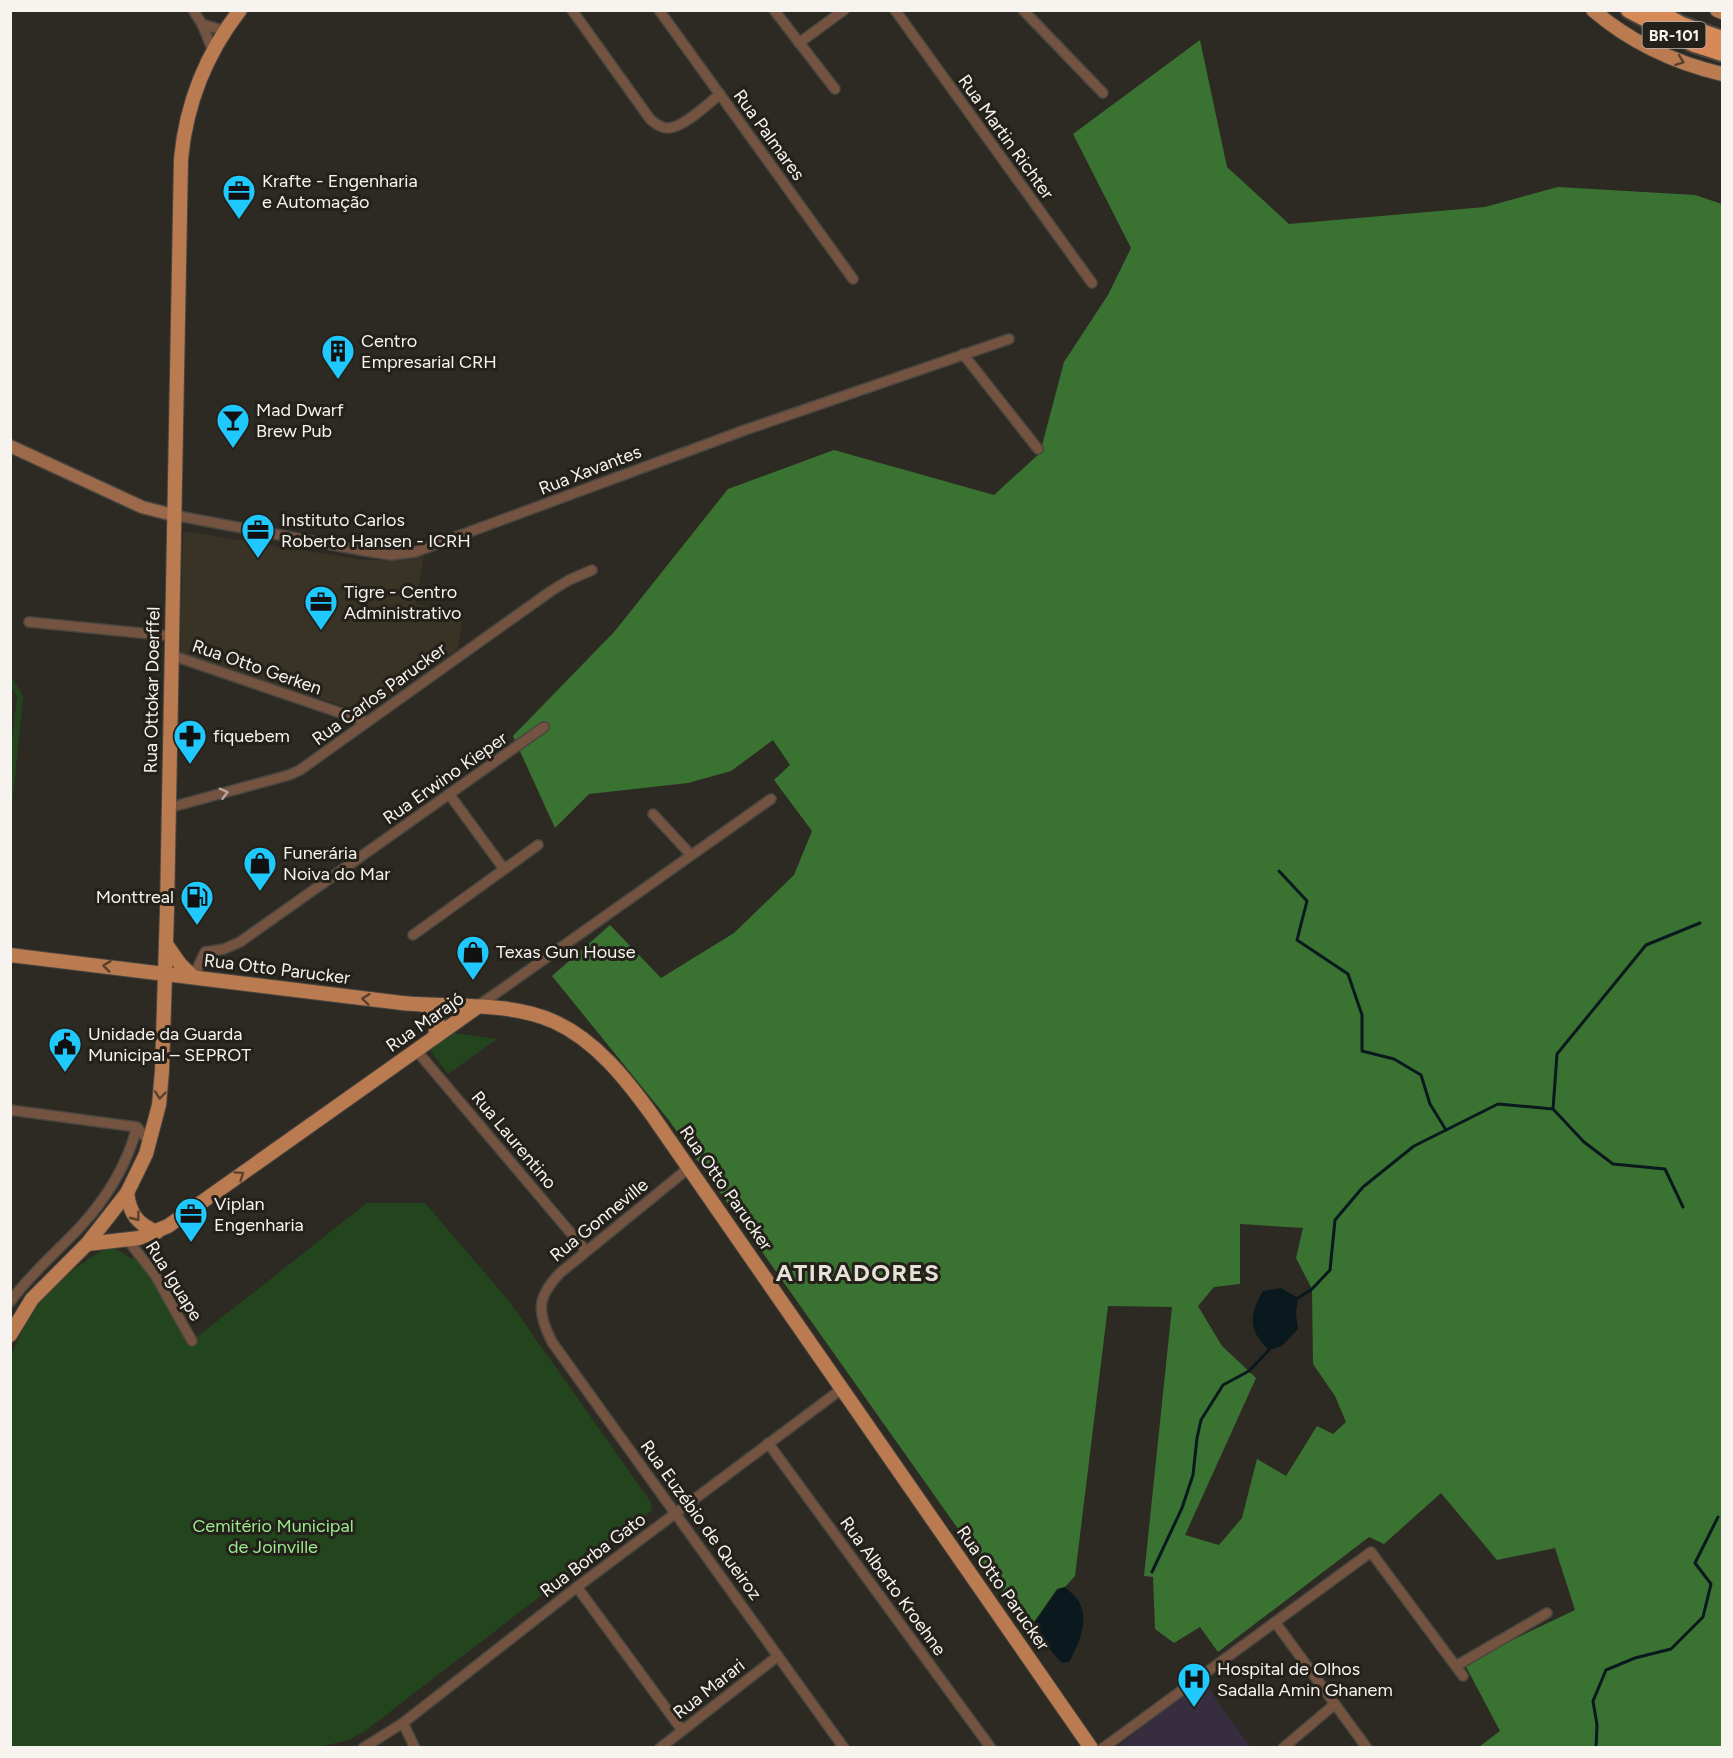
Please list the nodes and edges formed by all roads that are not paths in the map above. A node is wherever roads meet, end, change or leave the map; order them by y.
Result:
1 (193, 10) edge
2 (240, 10) edge
3 (572, 10) edge
4 (659, 10) edge
5 (774, 10) edge
6 (844, 10) edge
7 (894, 10) edge
8 (1023, 10) edge
9 (1593, 10) edge
10 (1629, 10) edge
11 (1653, 10) edge
12 (1717, 10) edge
13 (1722, 12) edge
14 (202, 24) junction
15 (225, 31) junction
16 (1722, 39) edge
17 (799, 43) junction
18 (213, 51) junction
19 (1722, 53) edge
20 (1722, 74) edge
21 (835, 89) dead end
22 (1102, 93) dead end
23 (720, 94) junction
24 (853, 279) dead end
25 (1092, 282) dead end
26 (1009, 339) dead end
27 (963, 354) junction
28 (10, 446) edge
29 (1038, 449) dead end
30 (173, 515) junction
31 (592, 570) dead end
32 (29, 622) dead end
33 (171, 636) junction
34 (171, 655) junction
35 (367, 722) junction
36 (544, 727) dead end
37 (449, 794) junction
38 (771, 799) dead end
39 (168, 808) junction
40 (653, 814) dead end
41 (538, 844) dead end
42 (691, 855) junction
43 (504, 869) junction
44 (413, 935) dead end
45 (166, 942) junction
46 (10, 955) edge
47 (165, 973) junction
48 (193, 976) junction
49 (424, 1005) junction
50 (476, 1008) junction
51 (435, 1037) junction
52 (416, 1050) junction
53 (10, 1110) edge
54 (137, 1127) junction
55 (150, 1143) junction
56 (690, 1167) junction
57 (127, 1193) junction
58 (157, 1232) junction
59 (127, 1239) junction
60 (87, 1244) junction
61 (586, 1251) junction
62 (10, 1302) edge
63 (540, 1307) joint
64 (14, 1318) edge
65 (10, 1335) edge
66 (192, 1341) dead end
67 (843, 1388) junction
68 (768, 1443) junction
69 (675, 1513) junction
70 (577, 1587) junction
71 (1547, 1613) dead end
72 (1275, 1622) junction
73 (778, 1656) junction
74 (1456, 1666) junction
75 (1463, 1676) dead end
76 (1335, 1704) junction
77 (403, 1723) junction
78 (682, 1730) junction
79 (363, 1748) edge
80 (415, 1748) edge
81 (660, 1748) edge
82 (844, 1748) edge
83 (992, 1748) edge
84 (1091, 1748) edge
85 (1103, 1748) edge
86 (1283, 1748) edge
87 (1367, 1748) edge

1 - 14 street
2 - 15 main road, Rua Ottokar Doerffel
3 - 23 street
4 - 23 street, Rua Palmares
5 - 17 street
6 - 17 street
7 - 25 street, Rua Martin Richter
8 - 22 street
9 -> 20 main road
10 - 19 highway, BR-101
11 - 16 highway, BR-101
12 - 13 main road
14 - 15 street
14 - 18 street
15 - 18 main road, Rua Ottokar Doerffel
17 - 21 street
18 - 30 main road, Rua Ottokar Doerffel
23 - 24 street, Rua Palmares
26 - 27 street, Rua Xavantes
27 - 29 street
27 - 30 street, Rua Xavantes
28 - 30 street
30 - 33 main road, Rua Ottokar Doerffel
31 - 35 street, Rua Carlos Parucker
32 - 33 street
33 - 34 main road, Rua Ottokar Doerffel
34 - 35 street, Rua Otto Gerken
34 - 39 main road, Rua Ottokar Doerffel
39 -> 35 street, Rua Carlos Parucker
36 - 37 street, Rua Erwino Kieper
37 - 43 street
37 - 48 street, Rua Erwino Kieper
38 - 42 street, Rua Marajó
39 - 45 main road, Rua Ottokar Doerffel
40 - 42 street
41 - 43 street
42 - 50 street, Rua Marajó
43 - 44 street
45 - 47 main road, Rua Ottokar Doerffel
45 - 48 main road
47 -> 46 main road, Rua Otto Parucker
47 - 48 main road, Rua Otto Parucker
47 -> 55 main road, Rua Ottokar Doerffel
49 -> 48 main road, Rua Otto Parucker
49 - 50 main road, Rua Otto Parucker
49 - 51 main road
50 - 51 main road, Rua Marajó
50 - 56 main road, Rua Otto Parucker
51 - 52 main road, Rua Marajó
58 -> 52 main road, Rua Marajó
52 - 61 street, Rua Laurentino
53 - 54 street
54 - 55 street
54 - 62 street
55 - 57 main road, Rua Ottokar Doerffel
56 - 61 street, Rua Gonneville
56 - 67 main road, Rua Otto Parucker
57 -> 58 main road
57 - 60 main road, Rua Ottokar Doerffel
58 - 59 main road, Rua Marajó
59 - 60 main road, Rua Marajó
59 - 66 street, Rua Iguape
60 - 64 main road, Rua Ottokar Doerffel
61 - 63 street, Rua Gonneville
63 - 69 street, Rua Euzébio de Queiroz
64 - 65 main road, Rua Ottokar Doerffel
67 - 68 street, Rua Borba Gato
67 - 84 main road, Rua Otto Parucker
68 - 69 street, Rua Borba Gato
68 - 83 street, Rua Alberto Kroehne
69 - 70 street, Rua Borba Gato
69 - 73 street, Rua Euzébio de Queiroz
70 - 77 street, Rua Borba Gato
70 - 78 street
71 - 74 street
72 - 74 street
72 - 76 street
72 - 85 street
73 - 78 street, Rua Marari
73 - 82 street, Rua Euzébio de Queiroz
74 - 75 street
76 - 86 street
76 - 87 street
77 - 79 street, Rua Borba Gato
77 - 80 street
78 - 81 street, Rua Marari

